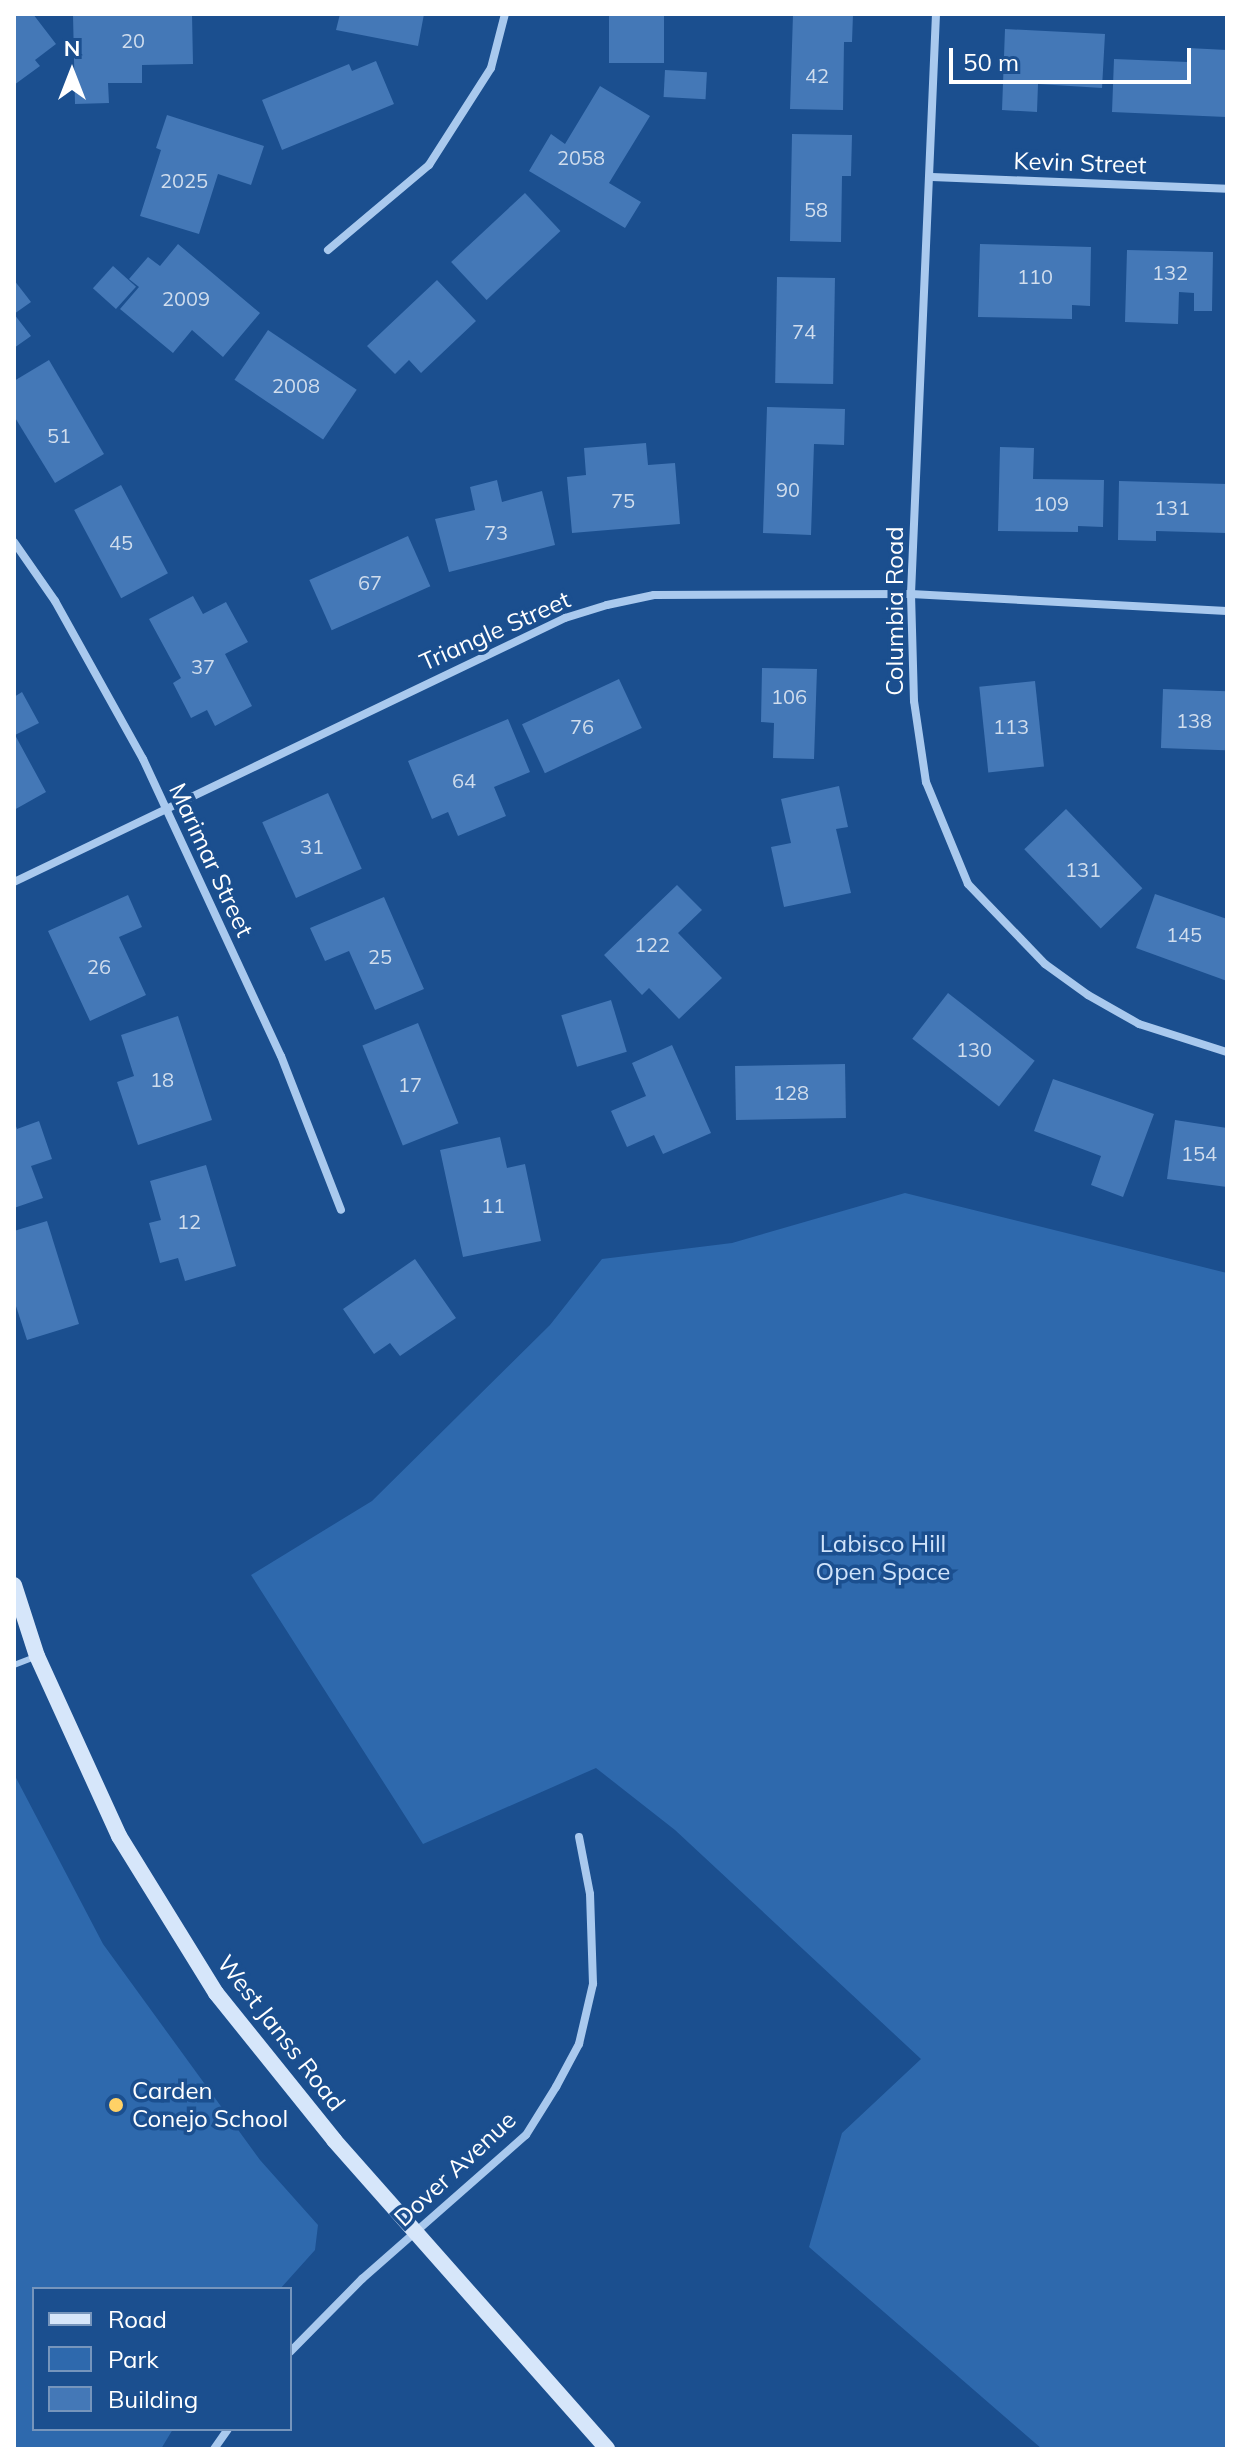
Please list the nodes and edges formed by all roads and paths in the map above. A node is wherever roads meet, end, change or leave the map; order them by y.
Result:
1 (505, 14) edge
2 (936, 14) edge
3 (932, 177) junction
4 (1227, 189) edge
5 (328, 250) dead end
6 (14, 542) edge
7 (911, 594) junction
8 (1227, 611) edge
9 (164, 808) junction
10 (14, 882) edge
11 (1227, 1052) edge
12 (341, 1210) dead end
13 (14, 1585) edge
14 (37, 1656) junction
15 (14, 1665) edge
16 (579, 1837) dead end
17 (419, 2233) junction
18 (292, 2350) edge
19 (227, 2431) edge
20 (214, 2449) edge
21 (607, 2449) edge

1 - 5 street
2 - 3 street, Columbia Road
3 - 4 street, Kevin Street
3 - 7 street, Columbia Road
6 - 9 street, Marimar Street
7 - 8 street, Triangle Street
7 - 9 street, Triangle Street
7 - 11 street, Columbia Road
9 - 10 street, Triangle Street
9 - 12 street, Marimar Street
13 - 14 main road, West Janss Road
14 - 15 lane
14 - 17 main road, West Janss Road
16 - 17 street, Dover Avenue
17 - 18 street, Dover Avenue
17 - 21 main road, West Janss Road
19 - 20 street

